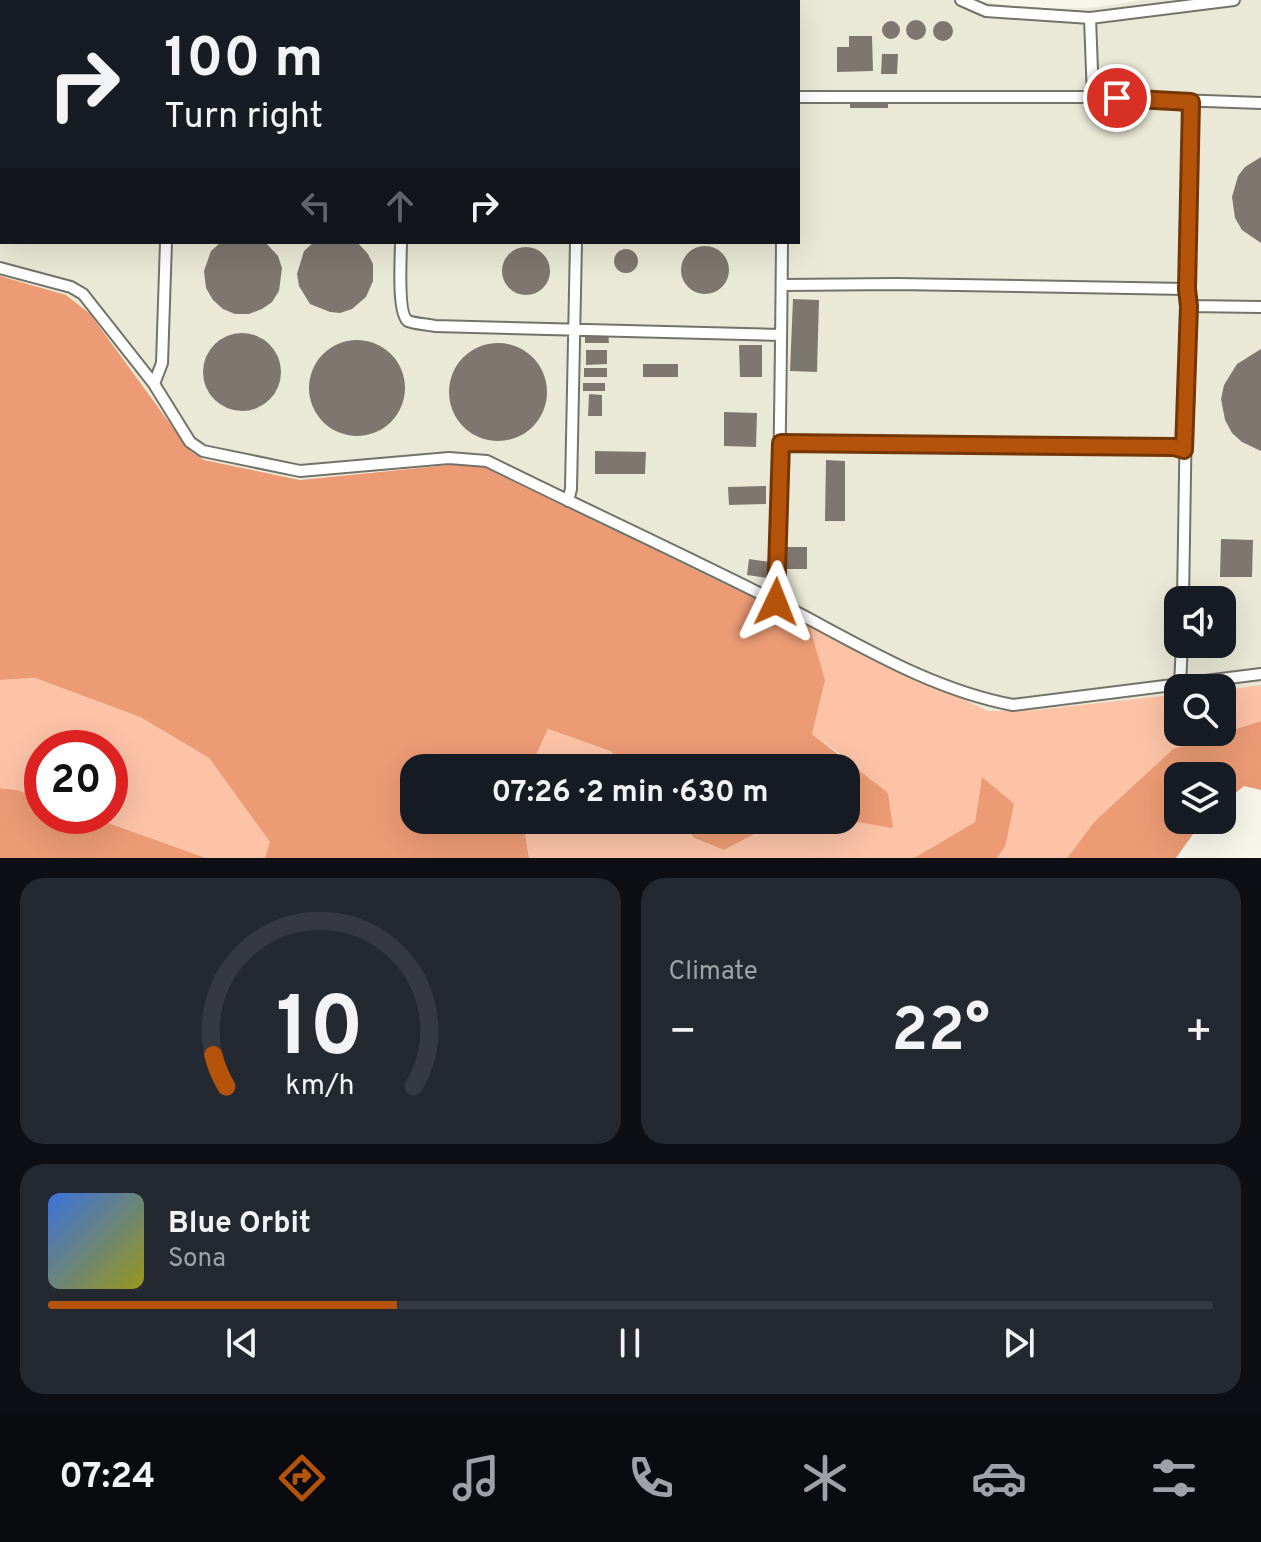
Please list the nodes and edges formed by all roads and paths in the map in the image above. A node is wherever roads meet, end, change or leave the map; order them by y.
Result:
1 (961, 0) edge
2 (1234, 0) edge
3 (1090, 18) junction
4 (800, 97) edge
5 (1093, 97) junction
6 (1191, 102) junction
7 (1261, 103) edge
8 (166, 244) edge
9 (401, 244) edge
10 (576, 244) edge
11 (782, 244) edge
12 (0, 268) edge
13 (782, 285) junction
14 (1187, 289) junction
15 (1189, 306) junction
16 (1261, 307) edge
17 (575, 329) junction
18 (781, 335) junction
19 (154, 384) junction
20 (781, 443) junction
21 (1184, 450) junction
22 (568, 501) junction
23 (1183, 586) edge
24 (776, 602) junction
25 (1261, 674) edge
26 (1236, 677) edge
27 (1164, 687) edge

1 - 3 street
2 - 3 street
3 - 5 street
4 - 5 street
5 - 6 street
6 - 7 street
6 - 14 street
8 - 19 street
9 - 17 street
10 - 17 street
11 - 13 street
12 - 19 street
13 - 14 street
13 - 18 street
14 - 15 street
15 - 16 street
15 - 21 street
17 - 18 street
17 - 22 street
18 - 20 street
19 - 22 street
20 - 21 street
20 - 24 street
21 - 23 street
22 - 24 street
24 - 27 street
25 - 26 street

